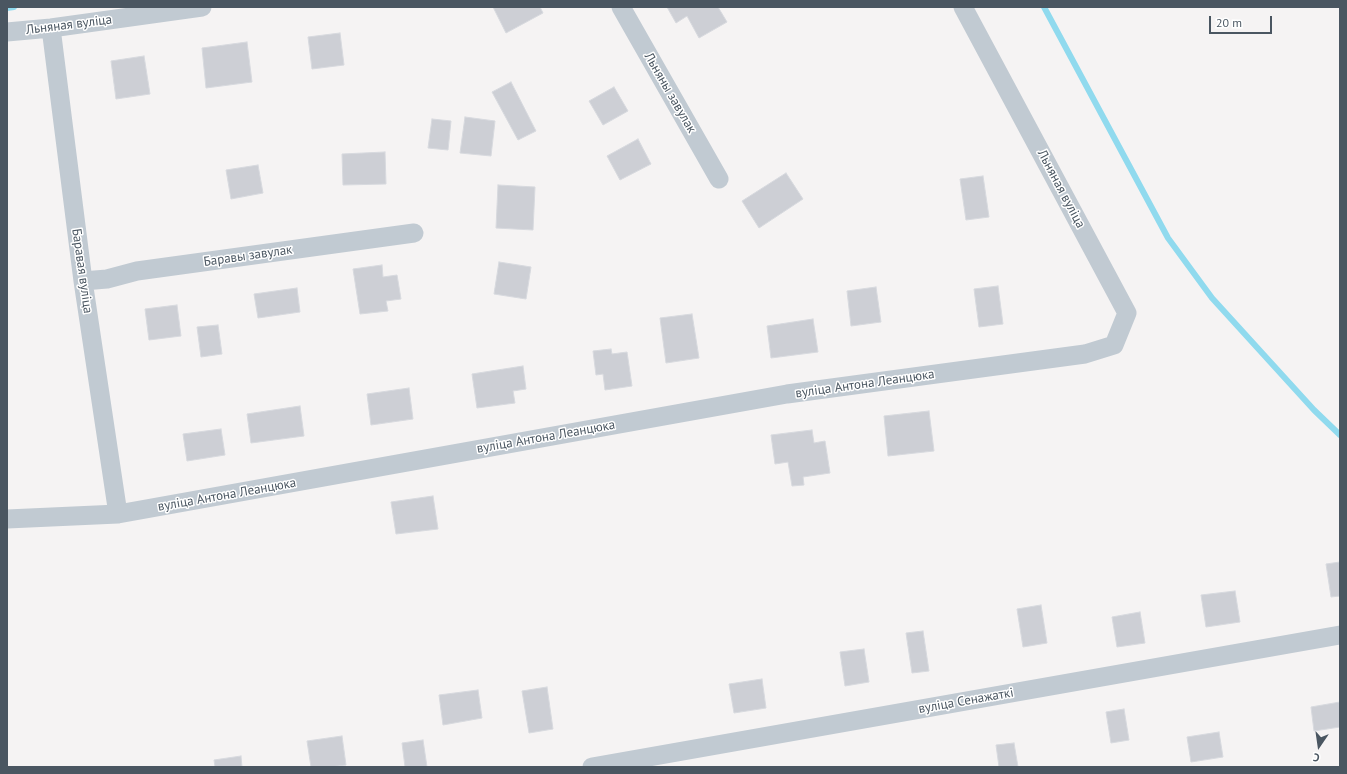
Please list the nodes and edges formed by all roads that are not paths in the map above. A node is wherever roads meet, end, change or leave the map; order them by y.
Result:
1 (202, 7) edge
2 (621, 7) edge
3 (963, 7) edge
4 (51, 28) junction
5 (7, 32) edge
6 (719, 180) dead end
7 (414, 233) dead end
8 (83, 281) junction
9 (1086, 354) joint
10 (118, 514) junction
11 (7, 519) edge
12 (1340, 635) edge
13 (592, 767) edge

1 - 4 street, Льняная вуліца
2 - 6 street, Льняны завулак
3 - 9 street, Льняная вуліца
4 - 5 street, Льняная вуліца
4 - 8 street, Баравая вуліца
7 - 8 street, Баравы завулак
8 - 10 street, Баравая вуліца
9 - 10 street, вуліца Антона Леанцюка
10 - 11 street, вуліца Антона Леанцюка
12 - 13 street, вуліца Сенажаткі

